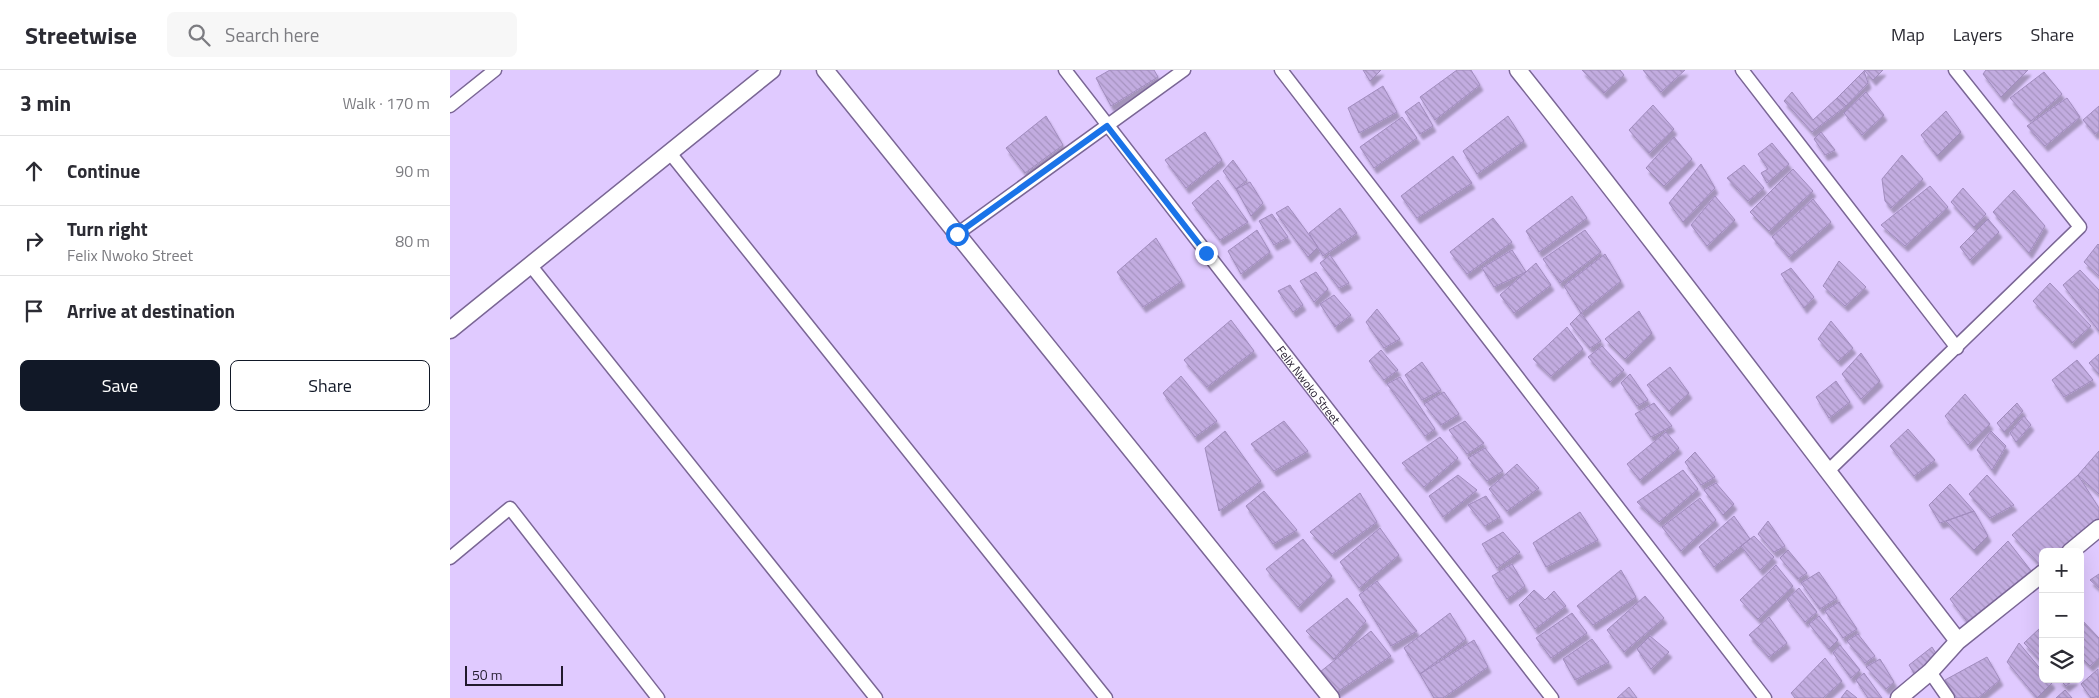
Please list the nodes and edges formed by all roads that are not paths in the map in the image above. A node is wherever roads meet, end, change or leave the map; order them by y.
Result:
1 (495, 70) edge
2 (772, 70) edge
3 (825, 70) edge
4 (1065, 70) edge
5 (1184, 70) edge
6 (1282, 70) edge
7 (1518, 70) edge
8 (1742, 70) edge
9 (1955, 70) edge
10 (450, 106) edge
11 (1107, 126) junction
12 (670, 153) junction
13 (957, 234) junction
14 (530, 266) junction
15 (450, 330) edge
16 (1956, 348) junction
17 (1827, 472) junction
18 (2099, 528) edge
19 (2075, 548) edge
20 (450, 558) edge
21 (2039, 576) edge
22 (1958, 641) junction
23 (1930, 672) junction
24 (658, 698) edge
25 (876, 698) edge
26 (1106, 698) edge
27 (1331, 698) edge
28 (1552, 698) edge
29 (1765, 698) edge
30 (1898, 698) edge
31 (1948, 698) edge

1 - 10 street
2 - 12 street
3 - 13 street
4 - 11 street, Felix Nwoko Street
5 - 11 street
6 - 29 street
7 - 17 street
8 - 16 street
9 - 16 street
11 - 13 street
11 - 28 street, Felix Nwoko Street
12 - 14 street
12 - 26 street
13 - 27 street
14 - 15 street
14 - 25 street
16 - 17 street
17 - 22 street
18 - 19 street
20 - 24 street
21 - 22 street
22 - 23 street
23 - 30 street
23 - 31 street

